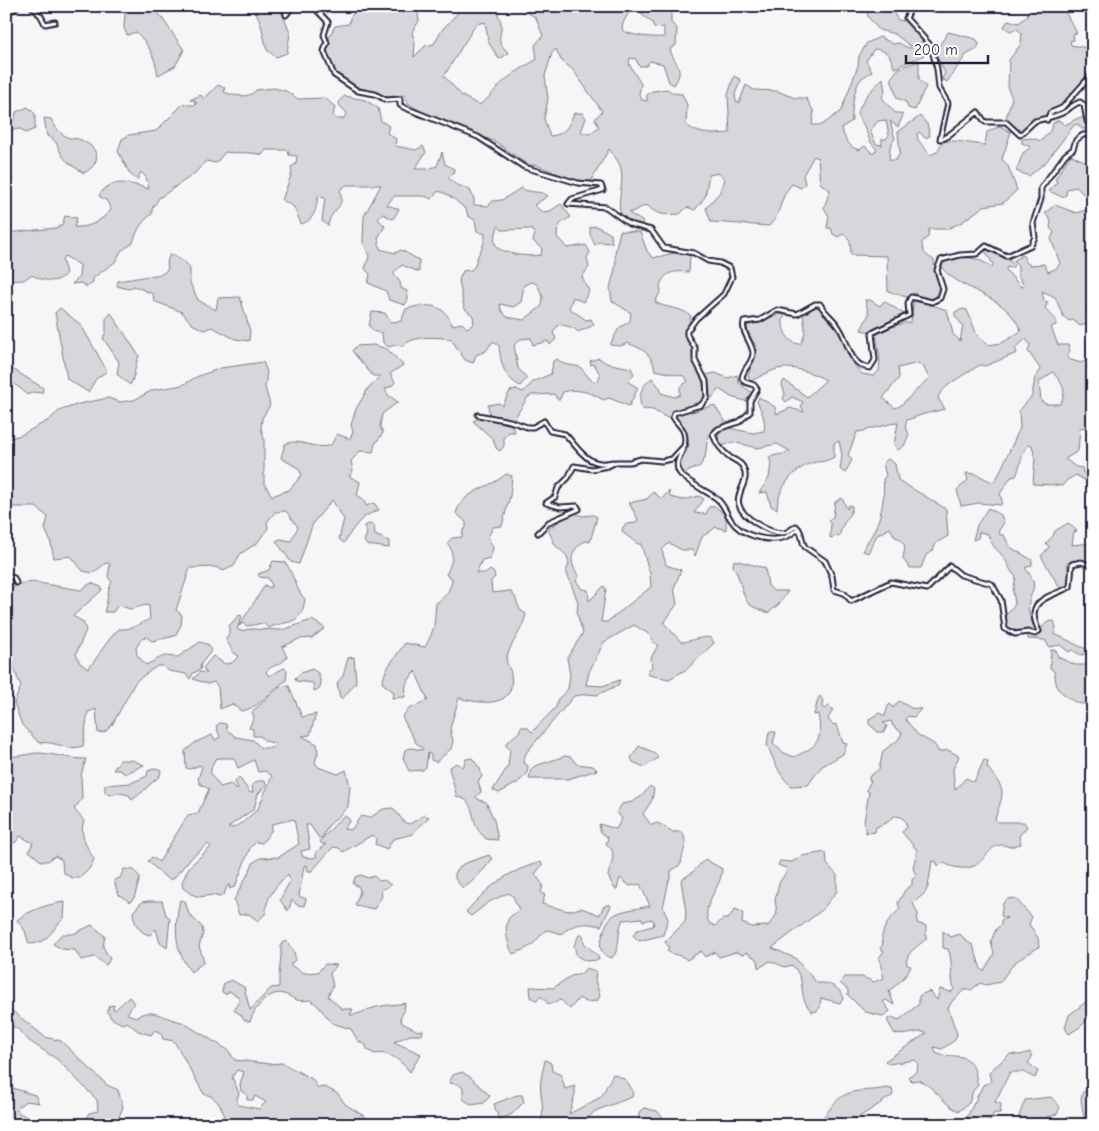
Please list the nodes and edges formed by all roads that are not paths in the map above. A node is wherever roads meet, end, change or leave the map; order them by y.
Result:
1 (18, 6) edge
2 (30, 6) edge
3 (284, 6) edge
4 (293, 6) edge
5 (313, 6) edge
6 (912, 6) edge
7 (6, 9) edge
8 (1093, 20) edge
9 (55, 22) dead end
10 (1093, 29) edge
11 (1093, 73) edge
12 (1047, 120) junction
13 (1093, 126) edge
14 (1093, 134) edge
15 (478, 415) dead end
16 (685, 444) junction
17 (616, 462) junction
18 (799, 529) junction
19 (538, 533) dead end
20 (1093, 566) edge
21 (6, 575) edge
22 (16, 583) dead end

1 - 7 street
2 - 9 street
3 - 4 street
5 - 16 street
6 - 12 street
8 - 10 street
11 - 12 street
12 - 13 street
14 - 18 street
15 - 17 street
16 - 17 street
16 - 18 street
17 - 19 street
18 - 20 street
21 - 22 street

